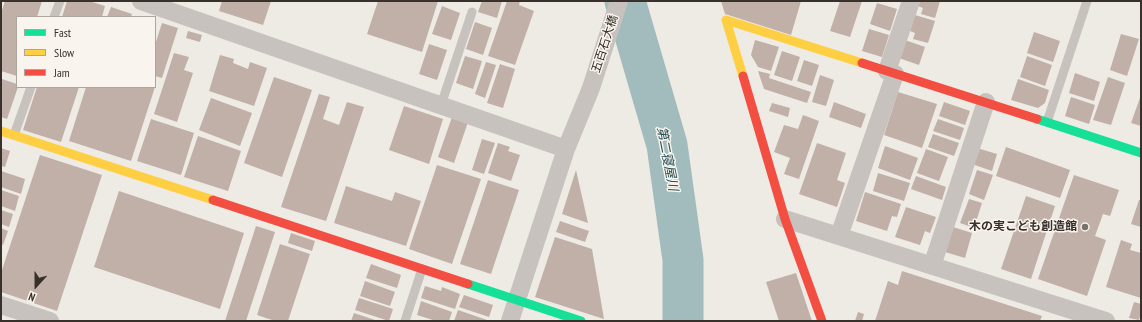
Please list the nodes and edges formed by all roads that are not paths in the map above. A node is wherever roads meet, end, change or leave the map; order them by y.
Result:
1 (60, 1) edge
2 (619, 1) edge
3 (910, 1) edge
4 (1087, 1) edge
5 (151, 3) edge
6 (472, 12) dead end
7 (54, 16) edge
8 (891, 72) junction
9 (30, 88) edge
10 (986, 102) junction
11 (440, 105) junction
12 (1047, 122) junction
13 (1, 131) edge
14 (14, 135) junction
15 (566, 149) junction
16 (1141, 153) edge
17 (785, 219) junction
18 (839, 236) junction
19 (932, 266) junction
20 (422, 269) junction
21 (517, 300) junction
22 (1, 305) edge
23 (50, 321) edge
24 (405, 321) edge
25 (510, 321) edge
26 (581, 321) edge
27 (822, 321) edge
28 (1106, 321) edge

1 - 7 lane
2 - 15 street, 五百石大橋
3 - 8 street
4 - 12 lane
5 - 11 street
6 - 11 lane
8 - 10 street
8 - 17 street
8 - 18 street
9 - 14 lane
10 - 12 street
10 - 19 street
11 - 15 street
12 - 16 street
13 - 14 street
14 - 20 street
15 - 21 street, 五百石大橋
17 - 18 street
17 - 27 street
18 - 19 street
19 - 28 street
20 - 21 street
20 - 24 lane
21 - 25 street, 五百石大橋
21 - 26 street
22 - 23 street

